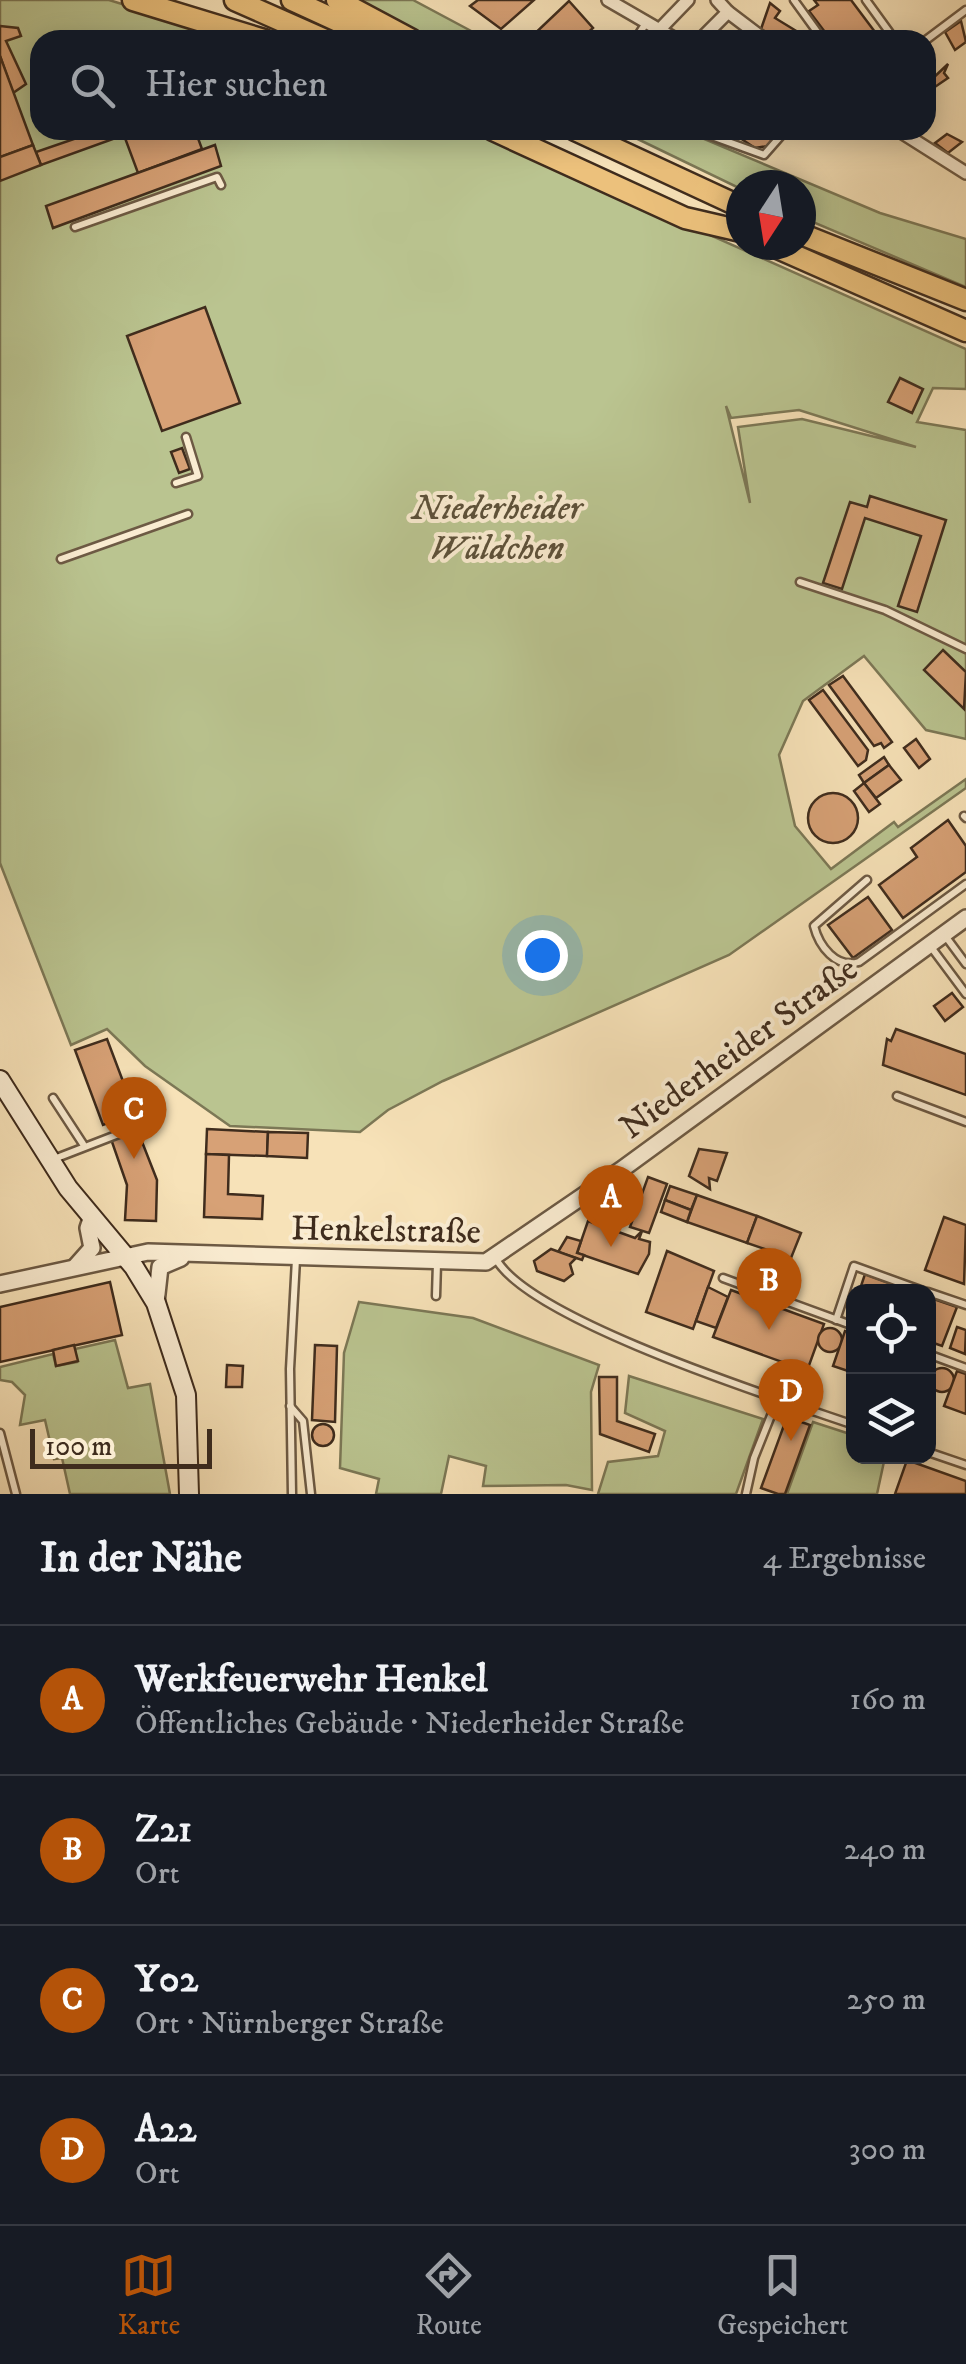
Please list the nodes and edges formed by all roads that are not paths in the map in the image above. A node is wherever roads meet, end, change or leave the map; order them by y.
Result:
1 (134, 0) edge
2 (235, 0) edge
3 (292, 0) edge
4 (337, 0) edge
5 (688, 0) edge
6 (717, 0) edge
7 (794, 0) edge
8 (866, 0) edge
9 (615, 2) edge
10 (966, 10) edge
11 (728, 12) junction
12 (646, 22) junction
13 (660, 29) joint
14 (232, 30) edge
15 (302, 30) edge
16 (356, 30) edge
17 (393, 30) edge
18 (642, 30) edge
19 (710, 30) edge
20 (751, 30) edge
21 (816, 30) edge
22 (888, 30) edge
23 (936, 32) edge
24 (515, 140) edge
25 (543, 140) edge
26 (597, 140) edge
27 (723, 140) edge
28 (777, 140) edge
29 (914, 140) edge
30 (966, 172) edge
31 (220, 186) dead end
32 (726, 199) edge
33 (726, 224) edge
34 (75, 227) dead end
35 (726, 228) edge
36 (816, 240) edge
37 (805, 260) edge
38 (966, 300) edge
39 (966, 331) edge
40 (186, 436) dead end
41 (176, 483) dead end
42 (188, 514) dead end
43 (61, 559) dead end
44 (800, 582) dead end
45 (966, 649) edge
46 (867, 880) dead end
47 (966, 884) edge
48 (966, 918) edge
49 (944, 934) junction
50 (930, 945) junction
51 (966, 964) edge
52 (966, 994) edge
53 (0, 1080) edge
54 (897, 1096) dead end
55 (52, 1098) dead end
56 (155, 1120) dead end
57 (966, 1122) edge
58 (83, 1144) junction
59 (50, 1160) junction
60 (92, 1216) junction
61 (188, 1254) junction
62 (126, 1256) junction
63 (495, 1258) junction
64 (296, 1259) junction
65 (437, 1264) junction
66 (76, 1266) junction
67 (724, 1278) dead end
68 (0, 1284) edge
69 (848, 1284) edge
70 (905, 1284) edge
71 (846, 1290) edge
72 (936, 1295) edge
73 (436, 1296) dead end
74 (156, 1303) junction
75 (966, 1305) edge
76 (836, 1320) junction
77 (846, 1323) edge
78 (936, 1357) edge
79 (966, 1368) edge
80 (778, 1398) junction
81 (290, 1406) junction
82 (846, 1422) edge
83 (0, 1433) edge
84 (936, 1455) edge
85 (966, 1465) edge
86 (16, 1494) edge
87 (189, 1494) edge
88 (292, 1494) edge
89 (311, 1494) edge
90 (746, 1494) edge

1 - 14 highway
2 - 15 highway
3 - 16 highway
4 - 17 highway
5 - 13 street
6 - 11 street
7 - 21 lane
8 - 22 lane
9 - 12 street
10 - 23 lane
11 - 19 street
11 - 20 street
12 - 13 street
12 - 18 lane
24 - 35 highway
25 - 33 highway
26 - 32 highway
27 - 28 lane
29 - 30 street
31 - 34 lane
36 - 38 highway
37 - 39 highway
40 - 41 lane
42 - 43 lane
44 - 45 lane
46 - 47 lane
48 - 49 street, Niederheider Straße
49 - 50 street, Niederheider Straße
49 - 51 lane
50 - 52 lane
50 - 63 street, Niederheider Straße
53 - 59 main road
54 - 57 lane
55 - 58 lane
56 - 58 lane
58 - 59 lane
59 - 60 main road
60 - 62 main road
60 - 66 street
61 - 62 street, Henkelstraße
61 - 64 street, Henkelstraße
61 - 74 street
62 - 66 street, Henkelstraße
62 - 74 main road
63 - 65 street, Henkelstraße
63 - 80 lane, Henkelstraße
64 - 65 street, Henkelstraße
64 - 81 lane
65 - 73 lane
66 - 68 street, Henkelstraße
67 - 76 lane
69 - 70 lane
71 - 76 lane
72 - 75 lane
74 - 87 main road
76 - 77 lane
78 - 79 lane
80 - 82 lane, Henkelstraße
80 - 90 lane
81 - 88 lane
81 - 89 lane
83 - 86 lane
84 - 85 lane

